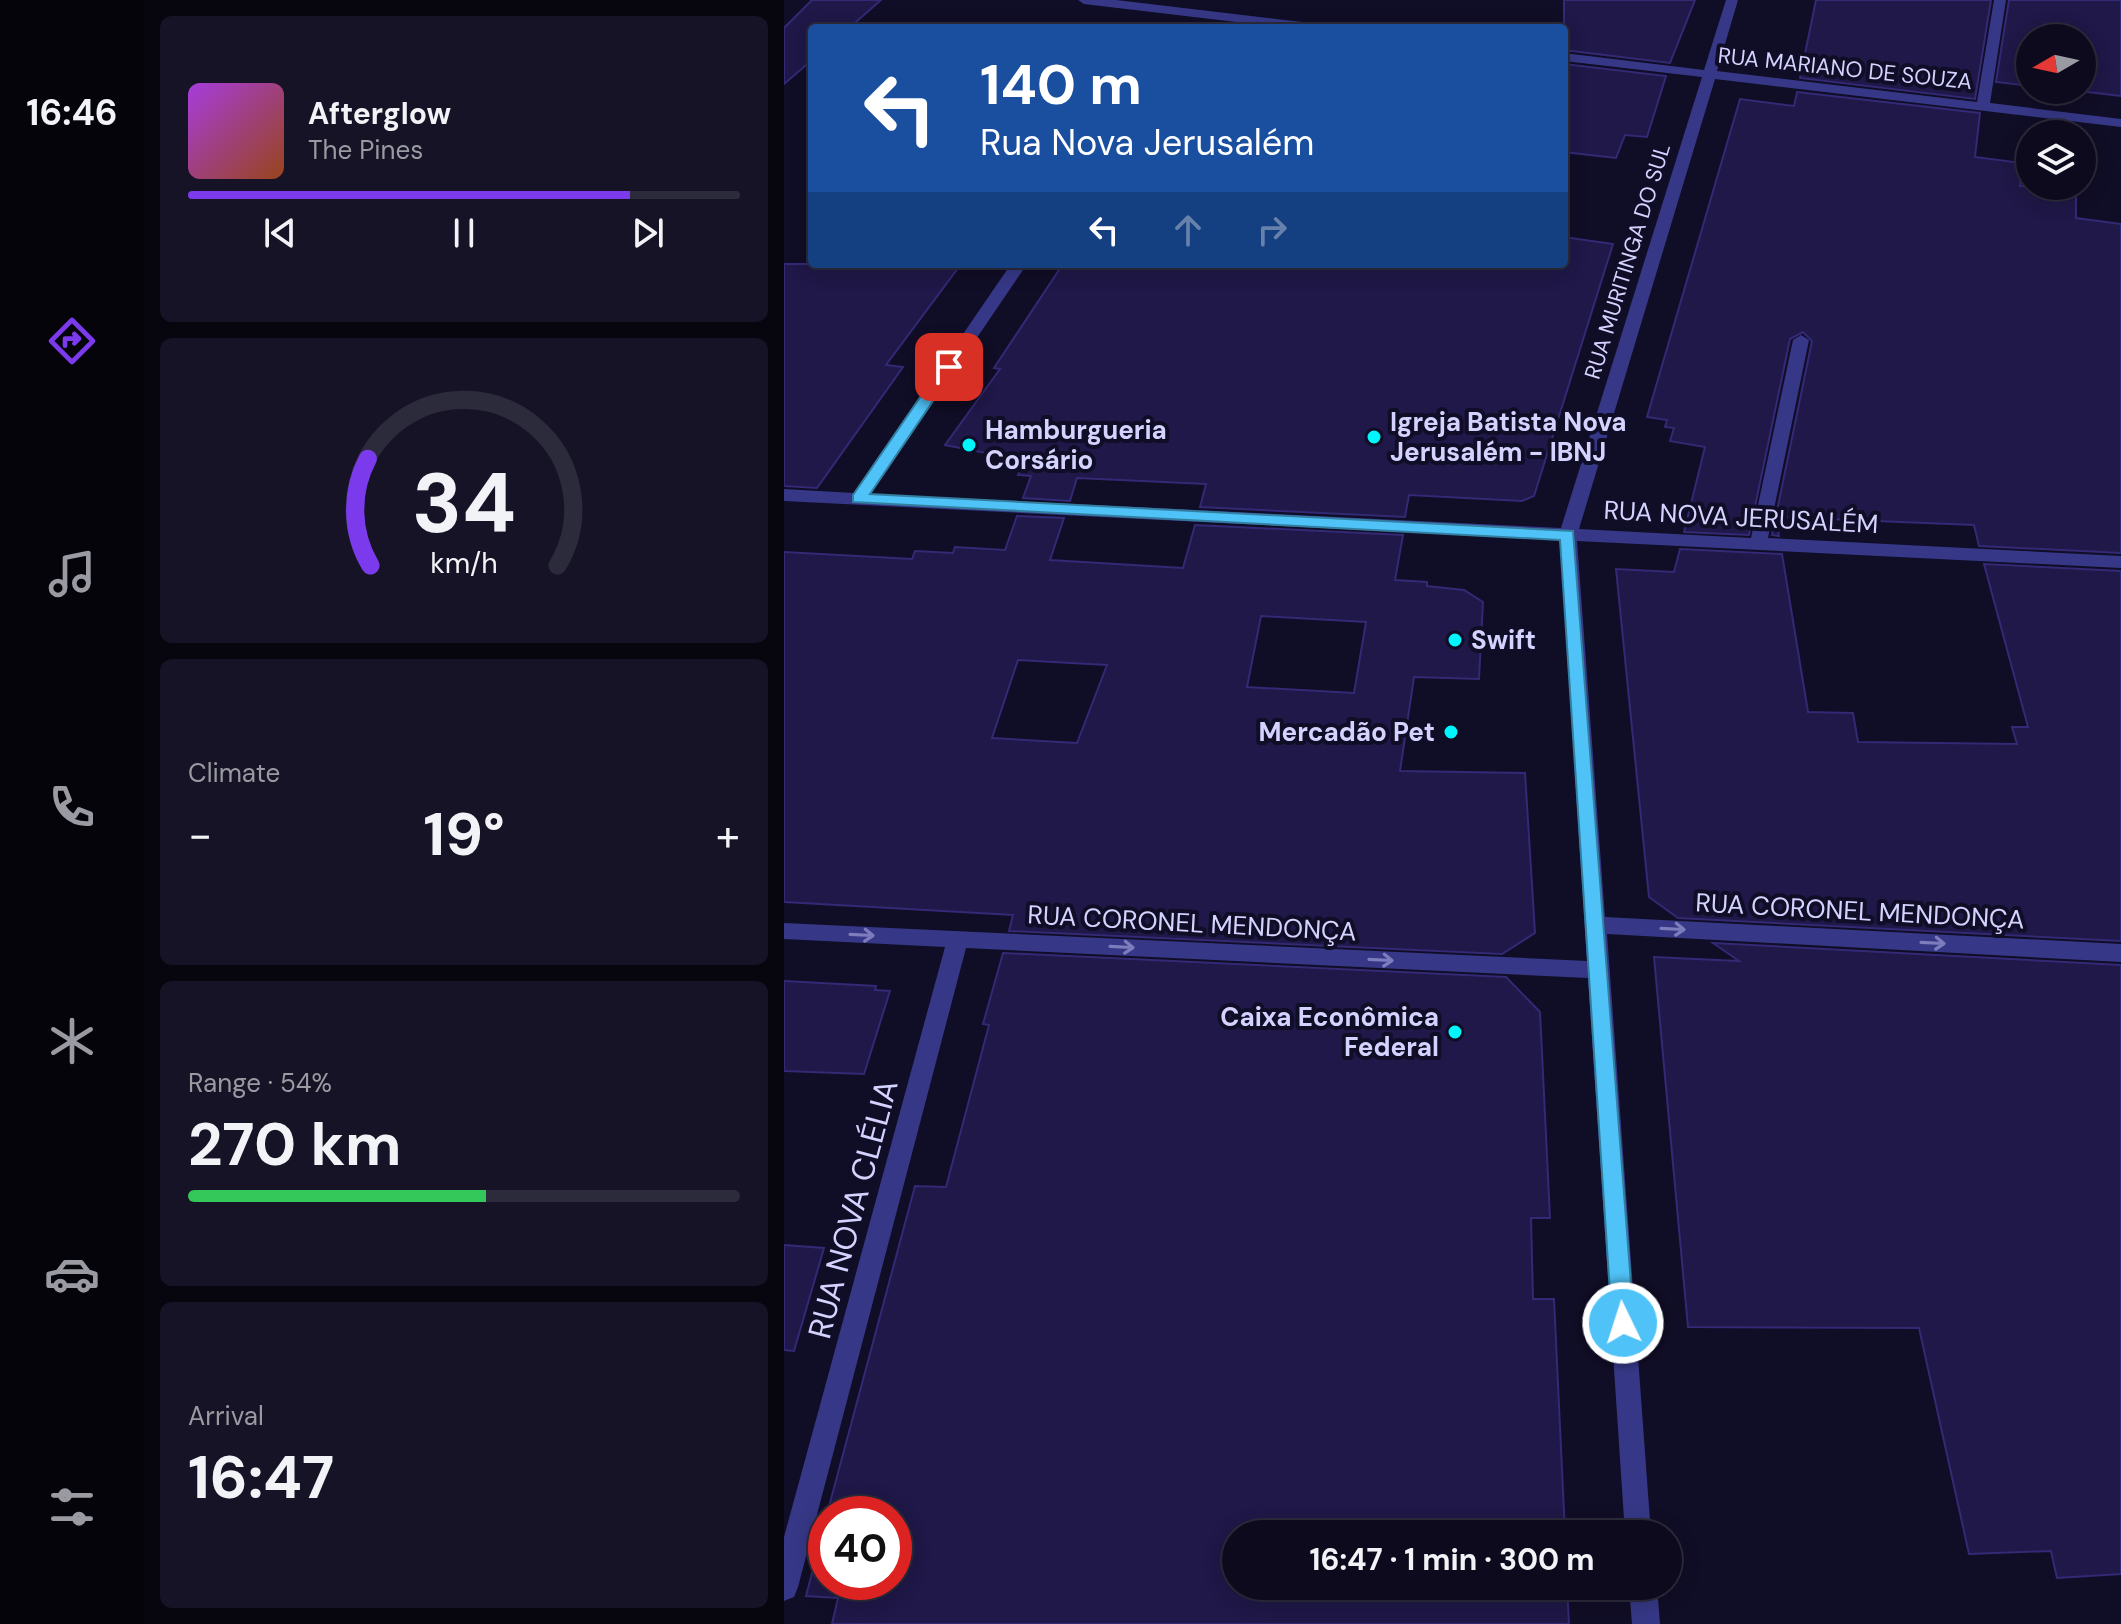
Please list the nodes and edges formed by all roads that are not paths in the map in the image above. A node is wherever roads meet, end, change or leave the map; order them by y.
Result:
1 (1084, 0) edge
2 (1200, 0) edge
3 (1732, 0) edge
4 (2000, 0) edge
5 (1190, 13) junction
6 (1183, 24) edge
7 (1285, 24) edge
8 (1568, 58) edge
9 (1706, 75) junction
10 (1983, 106) junction
11 (2121, 123) edge
12 (1016, 268) edge
13 (1801, 340) dead end
14 (784, 495) edge
15 (859, 499) junction
16 (1568, 535) junction
17 (1758, 544) junction
18 (2121, 562) edge
19 (1595, 925) junction
20 (784, 931) edge
21 (958, 939) junction
22 (2121, 953) edge
23 (1598, 970) junction
24 (1637, 1520) edge
25 (784, 1587) edge
26 (1644, 1600) edge
27 (1646, 1624) edge

1 - 5 street
2 - 5 street
3 - 9 street, RUA MURITINGA DO SUL
4 - 10 street
5 - 6 street
5 - 7 street
8 - 9 street, RUA MARIANO DE SOUZA
9 - 10 street, RUA MARIANO DE SOUZA
9 - 16 street, RUA MURITINGA DO SUL
10 - 11 street, RUA MARIANO DE SOUZA
12 - 15 street
13 - 17 street
14 - 15 street, RUA NOVA JERUSALÉM
15 - 16 street, RUA NOVA JERUSALÉM
16 - 17 street, RUA NOVA JERUSALÉM
16 - 19 street
17 - 18 street, RUA NOVA JERUSALÉM
19 -> 22 street, RUA CORONEL MENDONÇA
19 - 23 street
20 -> 21 street, RUA CORONEL MENDONÇA
21 -> 23 street, RUA CORONEL MENDONÇA
21 - 25 street, RUA NOVA CLÉLIA
23 - 24 street
26 - 27 street

